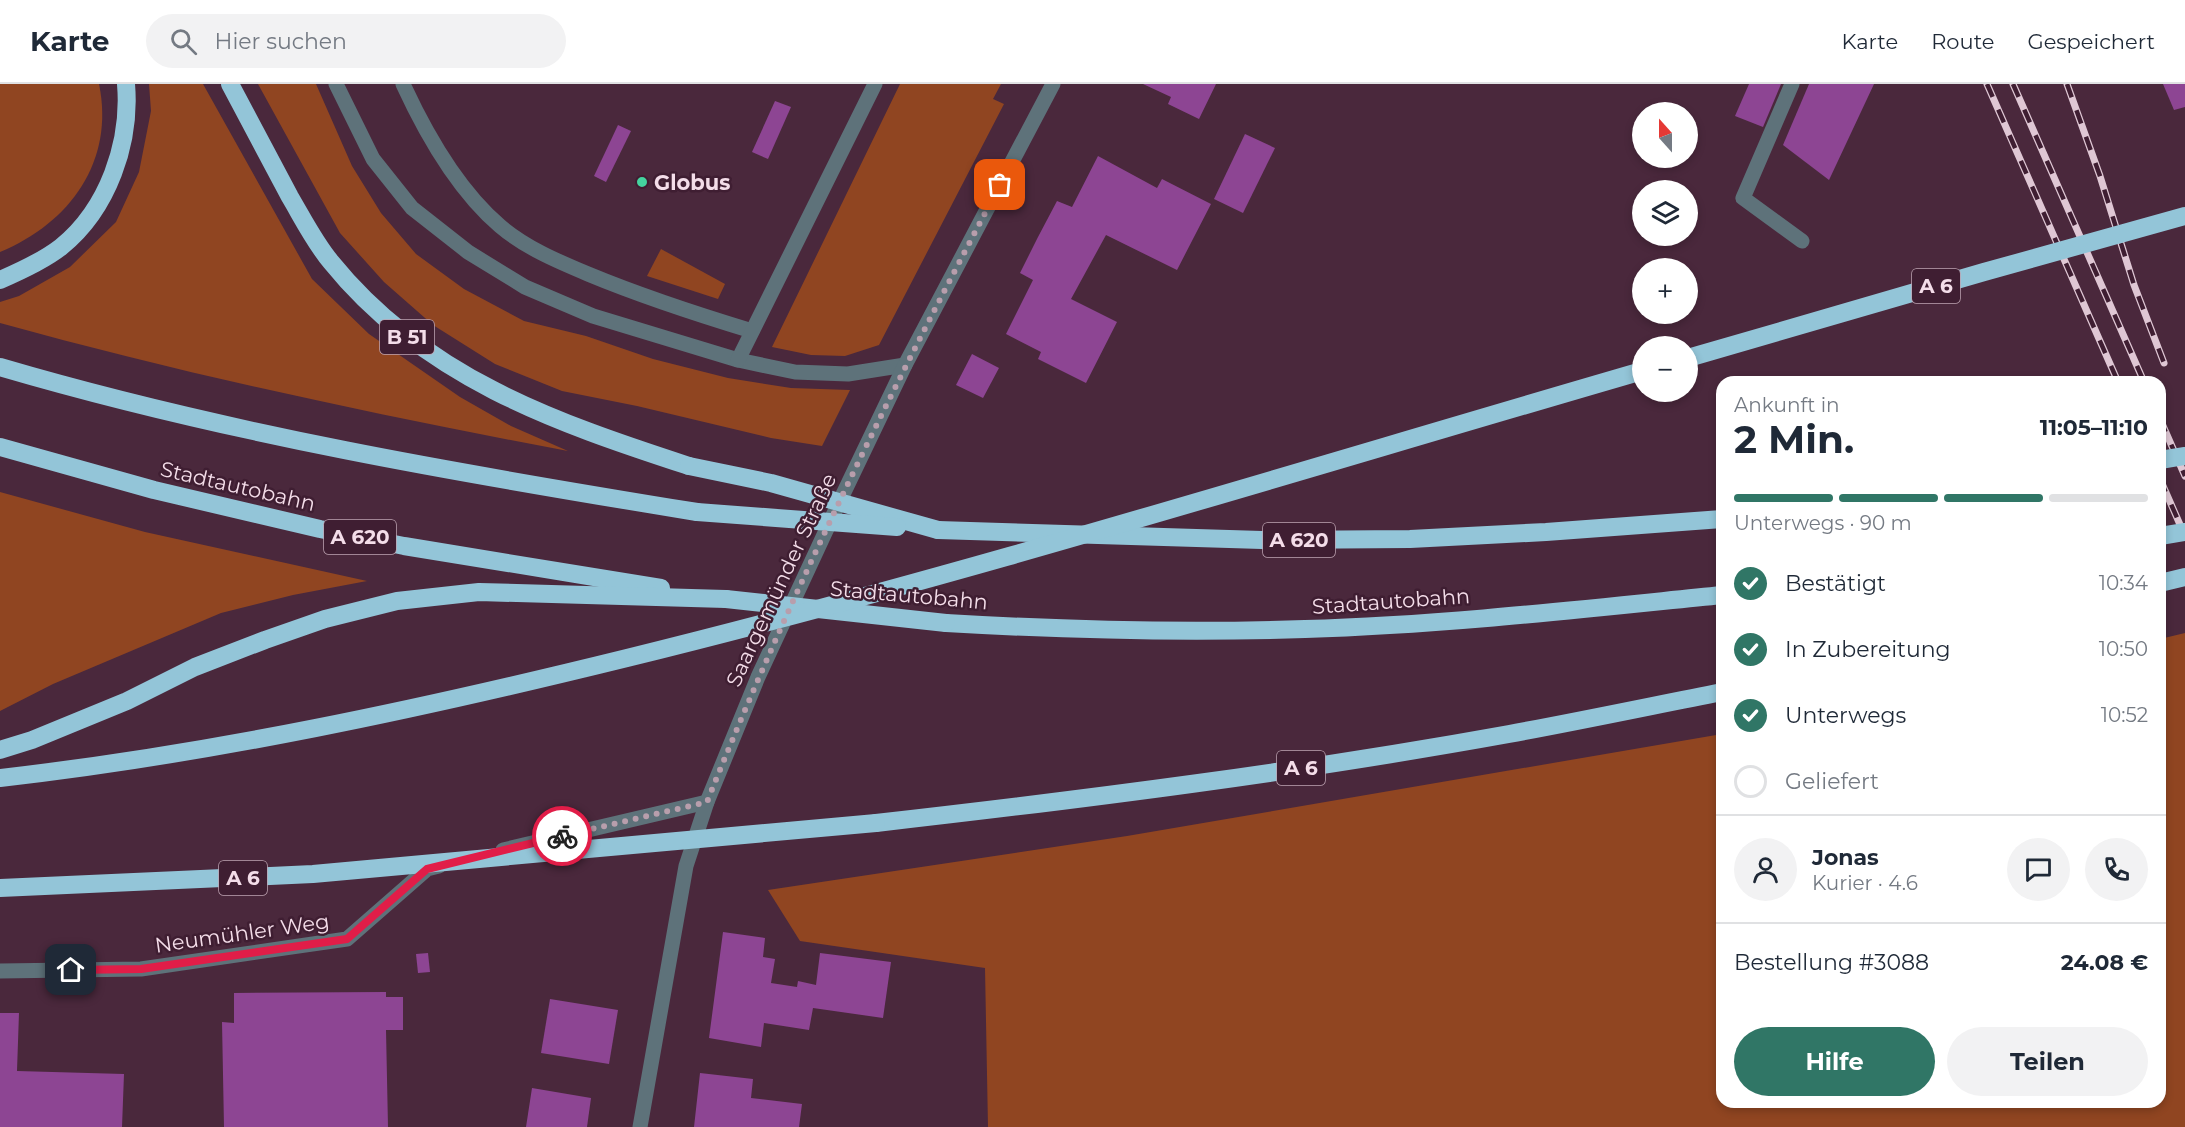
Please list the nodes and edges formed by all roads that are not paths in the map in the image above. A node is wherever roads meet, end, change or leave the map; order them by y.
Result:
1 (126, 84) edge
2 (230, 84) edge
3 (336, 84) edge
4 (403, 84) edge
5 (876, 84) edge
6 (1053, 84) edge
7 (1792, 84) edge
8 (2185, 216) edge
9 (1802, 241) dead end
10 (0, 280) edge
11 (752, 331) junction
12 (1698, 355) edge
13 (738, 360) junction
14 (905, 365) junction
15 (0, 367) edge
16 (1632, 374) edge
17 (0, 447) edge
18 (2185, 456) edge
19 (2166, 459) edge
20 (1716, 519) edge
21 (938, 530) junction
22 (2185, 532) edge
23 (2166, 535) edge
24 (2185, 577) edge
25 (2166, 582) edge
26 (1716, 596) edge
27 (726, 599) junction
28 (1716, 693) edge
29 (0, 750) edge
30 (0, 778) edge
31 (707, 802) junction
32 (0, 888) edge
33 (0, 971) edge
34 (640, 1127) edge

1 - 10 highway
2 - 21 highway, B 51, bridge
3 - 13 street
4 - 11 street
5 - 11 street
6 - 14 street, Saargemünder Straße
7 - 9 street
8 - 12 highway, A 6, bridge
11 - 13 street
13 - 14 street
14 - 31 street, Saargemünder Straße
15 - 21 highway, A 620, bridge
16 - 30 highway, bridge
17 - 27 highway, Stadtautobahn / A 620
18 - 19 highway, bridge
20 - 21 highway, A 620
22 - 23 highway, bridge
24 - 25 highway
26 - 27 highway, Stadtautobahn / A 620, bridge
27 - 29 highway
28 - 32 highway, A 6, bridge
31 - 33 street, Neumühler Weg
31 - 34 street, Saargemünder Straße

